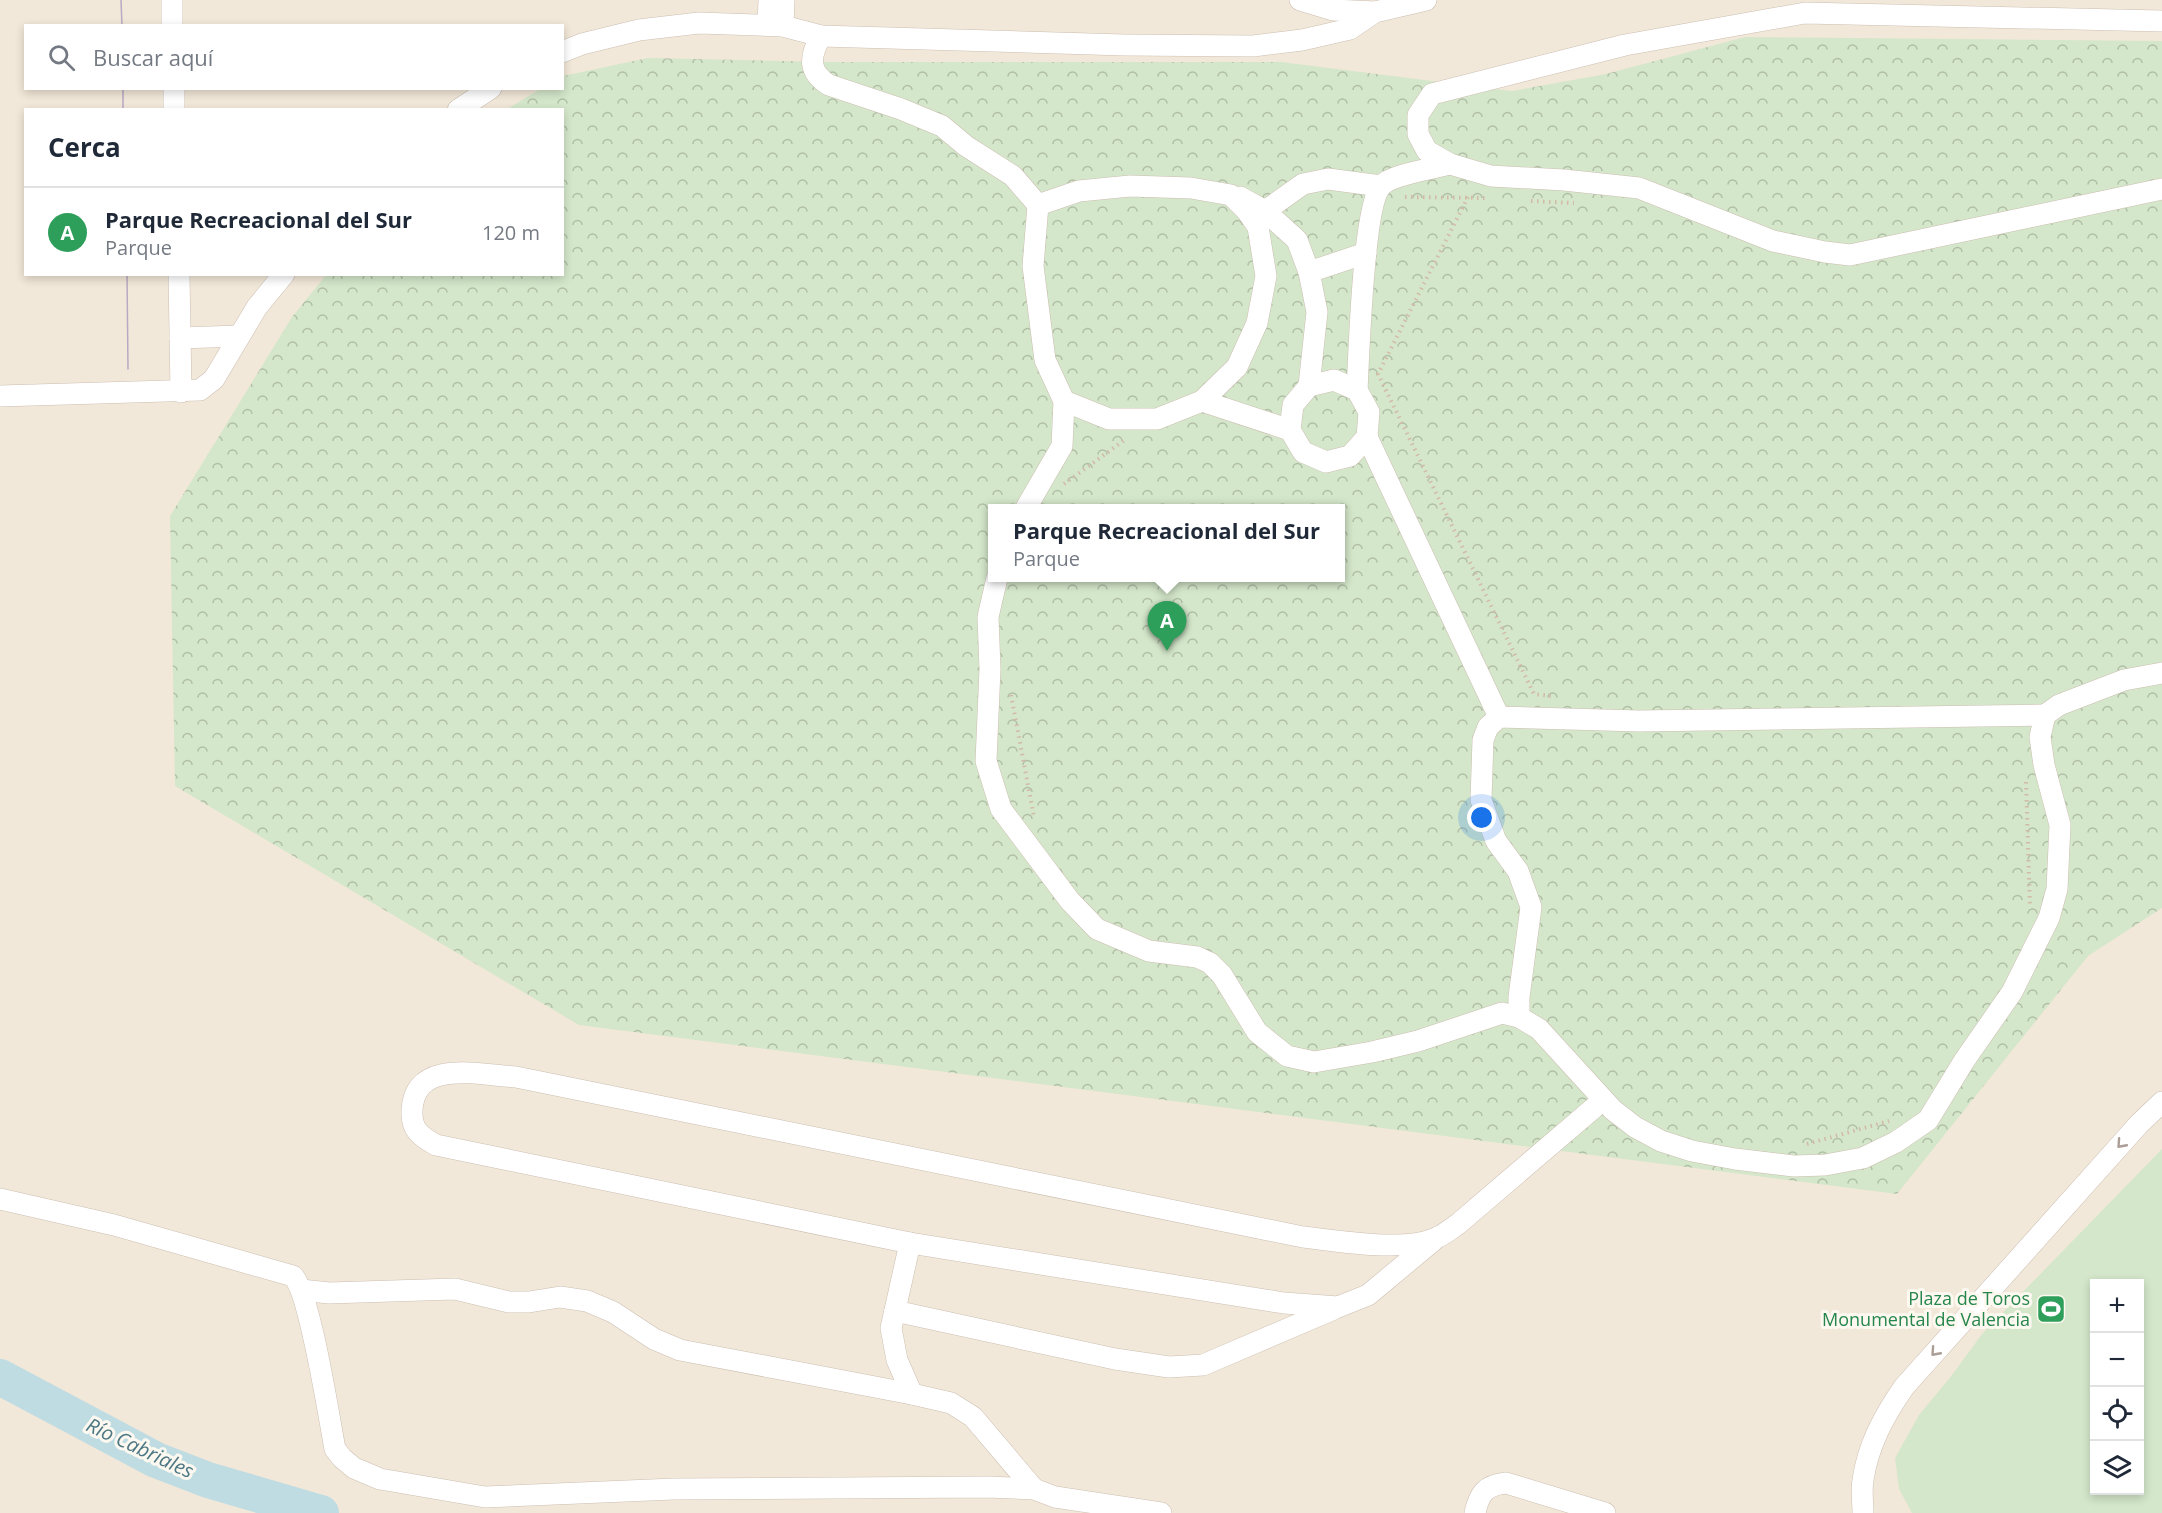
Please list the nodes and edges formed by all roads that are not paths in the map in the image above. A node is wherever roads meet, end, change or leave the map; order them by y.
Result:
1 (172, 0) edge
2 (769, 0) edge
3 (784, 0) edge
4 (1300, 0) edge
5 (1426, 0) edge
6 (1375, 12) junction
7 (2162, 21) edge
8 (172, 24) edge
9 (775, 25) junction
10 (821, 36) junction
11 (564, 51) edge
12 (174, 90) edge
13 (487, 90) edge
14 (174, 108) edge
15 (461, 108) edge
16 (1450, 164) junction
17 (2162, 189) edge
18 (1378, 191) junction
19 (1231, 195) junction
20 (1038, 205) junction
21 (1265, 211) junction
22 (1366, 253) junction
23 (1309, 272) junction
24 (179, 276) edge
25 (282, 276) edge
26 (239, 336) junction
27 (180, 338) junction
28 (1309, 386) junction
29 (1356, 390) junction
30 (181, 392) junction
31 (0, 396) edge
32 (1064, 401) junction
33 (1202, 401) junction
34 (1290, 430) junction
35 (1367, 437) junction
36 (1028, 504) edge
37 (996, 582) edge
38 (2162, 673) edge
39 (2046, 715) junction
40 (1499, 717) junction
41 (1519, 1017) junction
42 (1603, 1100) junction
43 (2162, 1102) edge
44 (0, 1198) edge
45 (1437, 1238) junction
46 (910, 1244) junction
47 (301, 1290) junction
48 (1338, 1307) junction
49 (895, 1311) junction
50 (912, 1394) junction
51 (1034, 1489) junction
52 (1086, 1508) edge
53 (1161, 1513) edge
54 (1475, 1513) edge
55 (1605, 1513) edge
56 (1863, 1513) edge

1 - 8 street
2 - 9 street
3 - 9 street
4 - 6 street
5 - 6 street
6 - 10 street
7 - 16 street
9 - 10 street
9 - 11 street
10 - 20 street
12 - 14 street
13 - 15 street
16 - 17 street
16 - 18 street
18 - 21 street
18 - 22 street
19 - 20 street
19 - 21 street
19 - 33 street
20 - 32 street
21 - 23 street
22 - 23 street
22 - 29 street
23 - 28 street
24 - 27 street
25 - 26 street
26 - 27 street
26 - 30 street
27 - 30 street
28 - 29 street
28 - 34 street
29 - 35 street
30 - 31 street
32 - 33 street
32 - 36 street
33 - 34 street
34 - 35 street
35 - 40 street
37 - 41 street
38 - 39 street
39 - 40 street
39 - 42 street
40 - 41 street
41 - 42 street
42 - 45 street
43 -> 56 street
44 - 47 street
45 - 46 street
45 - 48 street
46 - 48 street
46 - 49 street
47 - 50 street
47 - 51 street
48 - 49 street
49 - 50 street
50 - 51 street
51 - 52 street
52 - 53 street
54 - 55 street

